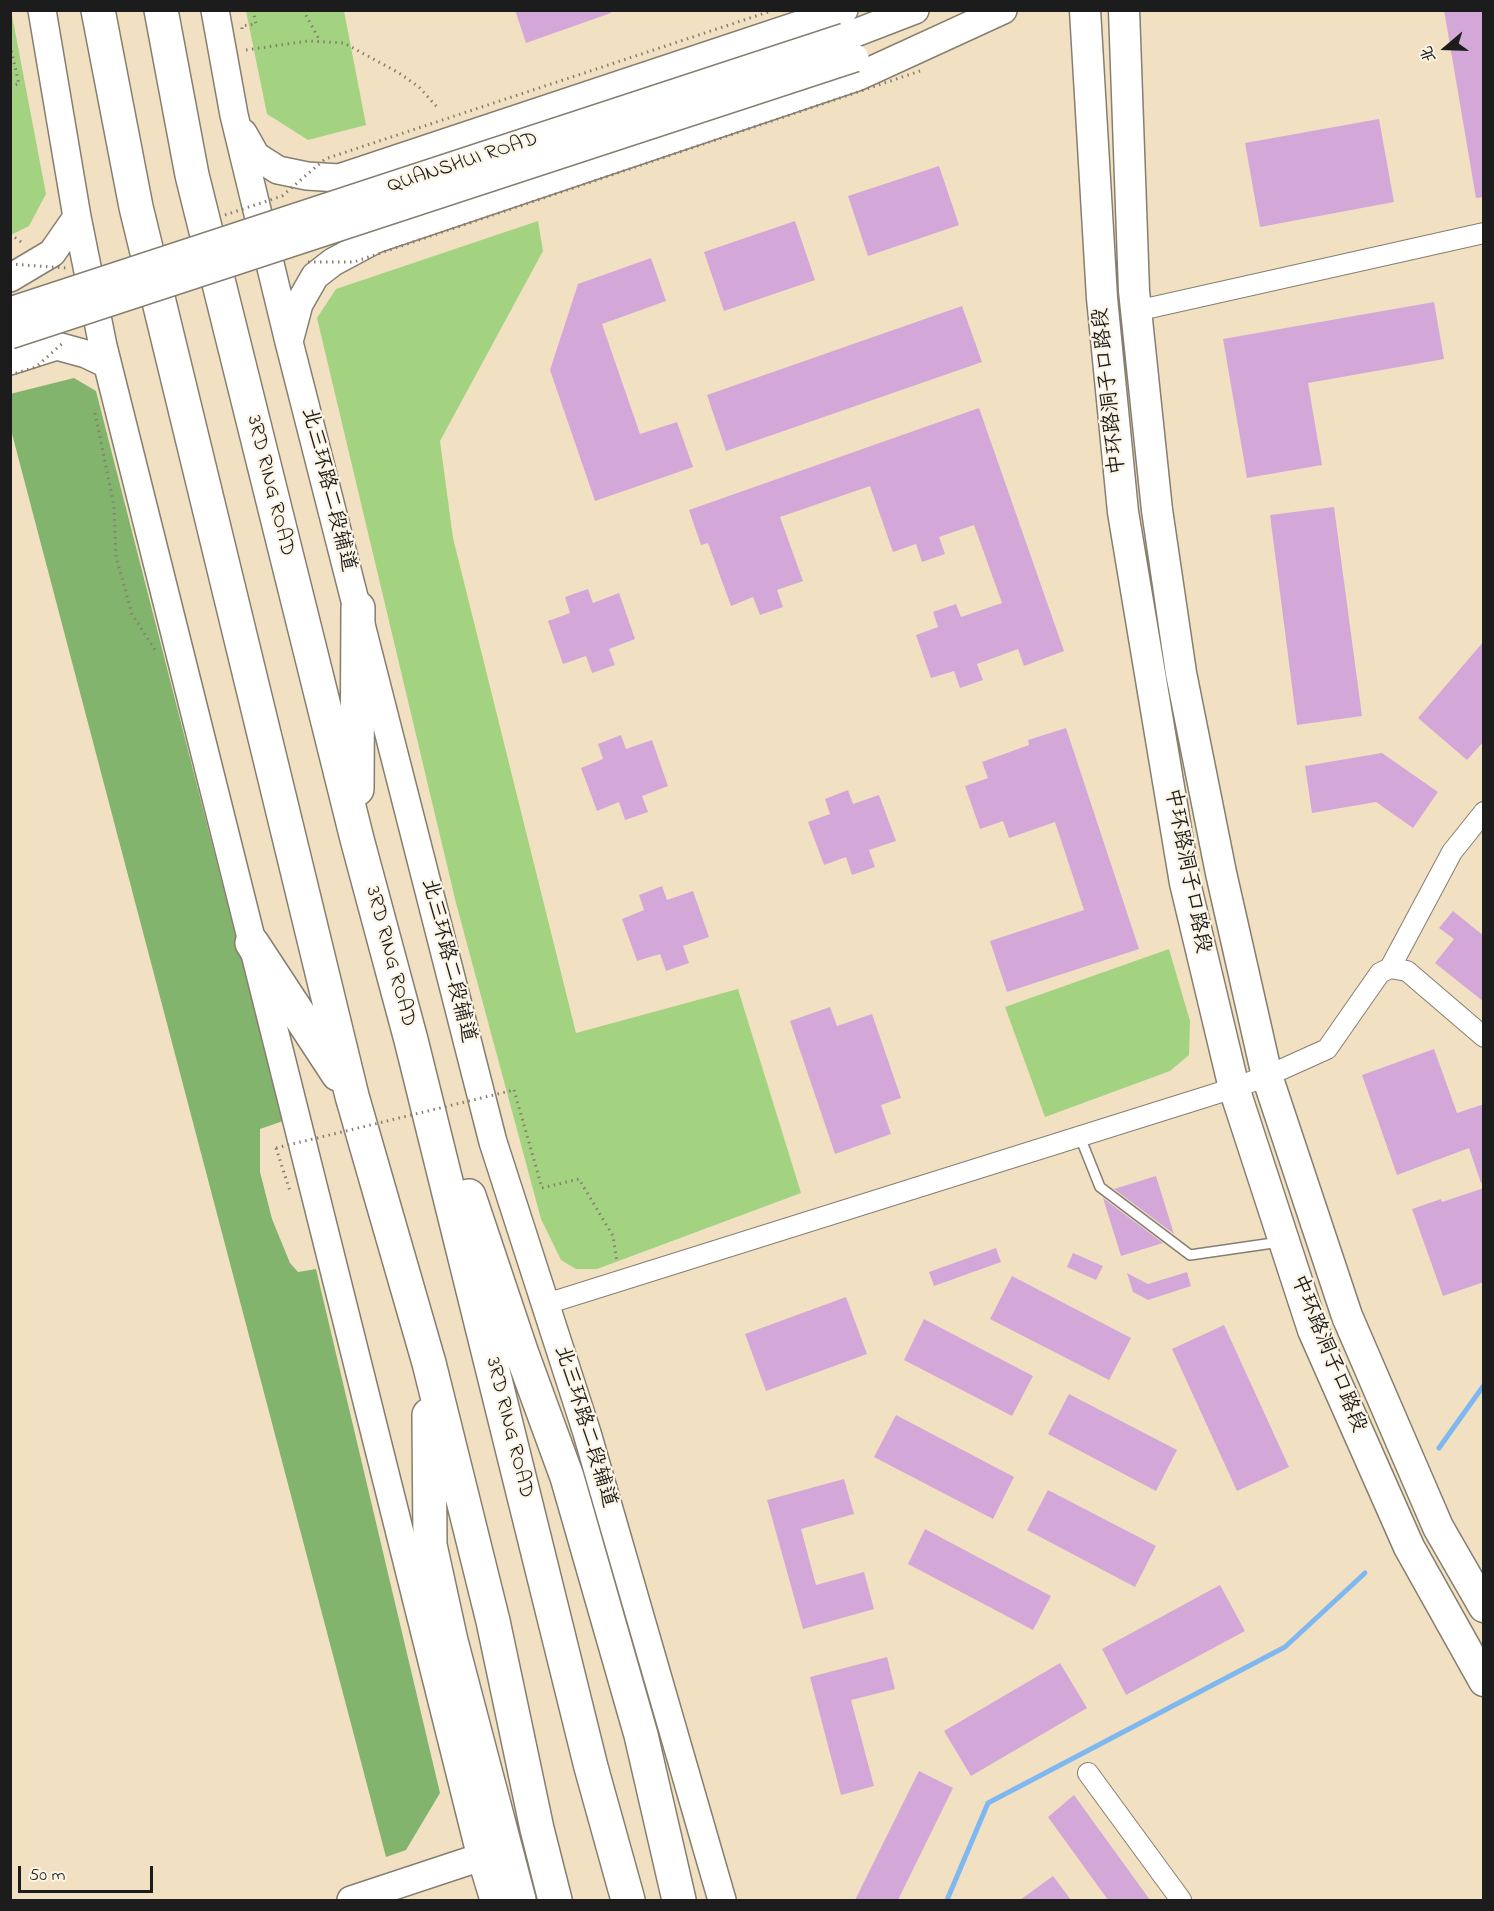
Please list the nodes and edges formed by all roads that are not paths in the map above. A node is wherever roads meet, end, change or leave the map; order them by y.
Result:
1 (42, 10) edge
2 (98, 10) edge
3 (161, 10) edge
4 (215, 10) edge
5 (844, 10) edge
6 (915, 10) edge
7 (1001, 10) edge
8 (1085, 10) edge
9 (1124, 10) edge
10 (850, 48) junction
11 (234, 115) junction
12 (77, 217) junction
13 (1484, 233) edge
14 (10, 278) edge
15 (10, 311) edge
16 (1136, 311) junction
17 (10, 335) edge
18 (289, 342) junction
19 (10, 361) edge
20 (107, 364) junction
21 (358, 608) junction
22 (1484, 812) edge
23 (357, 839) junction
24 (252, 943) junction
25 (1390, 968) junction
26 (1484, 1037) edge
27 (411, 1040) junction
28 (1267, 1076) junction
29 (1234, 1088) junction
30 (352, 1096) junction
31 (1080, 1137) junction
32 (1284, 1242) junction
33 (546, 1304) junction
34 (429, 1363) junction
35 (1484, 1607) edge
36 (1484, 1681) edge
37 (1088, 1773) dead end
38 (481, 1857) junction
39 (351, 1900) edge
40 (494, 1900) edge
41 (519, 1900) edge
42 (555, 1900) edge
43 (628, 1900) edge
44 (679, 1900) edge
45 (722, 1900) edge
46 (1182, 1900) edge

1 - 12 main road
2 - 30 highway
3 - 23 highway, 3RD RING ROAD
4 - 11 main road, 北三环路二段辅道
5 - 11 main road
6 - 10 main road, QUANSHUI ROAD
7 - 10 main road
7 - 18 main road
8 - 29 main road, 中环路洞子口路段
9 - 16 main road, 中环路洞子口路段
10 - 15 main road, QUANSHUI ROAD, bridge
10 - 17 main road, bridge
11 - 18 main road, 北三环路二段辅道
12 - 14 main road
12 - 20 main road
13 - 16 street
16 - 28 main road, 中环路洞子口路段
18 - 21 main road, 北三环路二段辅道
19 - 20 main road
20 - 24 main road
21 - 23 highway
21 - 33 main road, 北三环路二段辅道
22 - 25 street
23 - 27 highway, 3RD RING ROAD
24 - 30 highway
24 - 38 main road
25 - 26 street
25 - 28 street
27 - 43 highway, 3RD RING ROAD
27 - 44 highway
28 - 29 street
28 - 35 main road, 中环路洞子口路段
29 - 31 street
29 - 32 main road, 中环路洞子口路段
30 - 34 highway
31 - 32 lane
31 - 33 street
32 - 36 main road, 中环路洞子口路段
33 - 45 main road, 北三环路二段辅道
34 - 41 highway
34 - 42 highway
37 - 46 street
38 - 39 main road
38 - 40 main road

